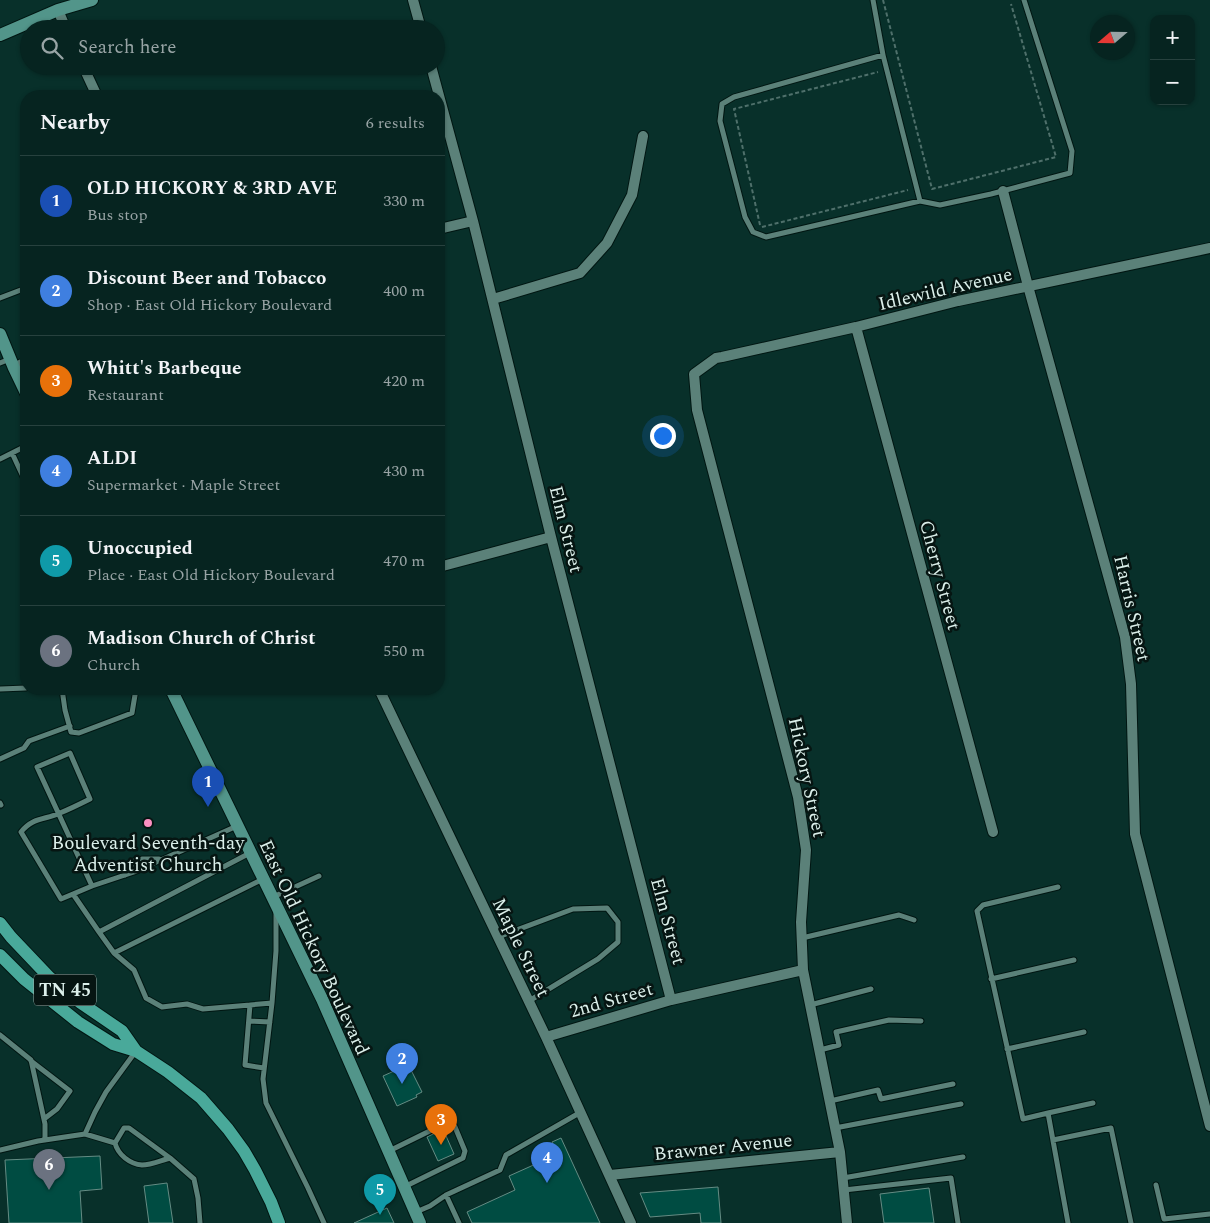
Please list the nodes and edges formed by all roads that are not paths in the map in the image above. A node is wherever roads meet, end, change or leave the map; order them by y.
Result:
1 (92, 0) edge
2 (414, 0) edge
3 (873, 0) edge
4 (1024, 0) edge
5 (58, 10) junction
6 (35, 20) edge
7 (62, 20) edge
8 (419, 20) edge
9 (20, 26) edge
10 (0, 35) edge
11 (883, 55) junction
12 (87, 75) edge
13 (433, 75) edge
14 (94, 90) edge
15 (438, 90) edge
16 (445, 118) edge
17 (643, 136) dead end
18 (1003, 191) junction
19 (920, 201) junction
20 (473, 221) junction
21 (445, 228) edge
22 (1210, 248) edge
23 (1028, 286) junction
24 (20, 290) edge
25 (0, 298) edge
26 (493, 299) junction
27 (856, 327) junction
28 (0, 334) edge
29 (8, 363) edge
30 (694, 374) joint
31 (20, 383) edge
32 (20, 449) edge
33 (12, 453) junction
34 (0, 459) edge
35 (20, 470) edge
36 (551, 537) junction
37 (445, 565) edge
38 (20, 688) edge
39 (0, 690) edge
40 (63, 695) edge
41 (135, 695) edge
42 (175, 695) edge
43 (381, 695) edge
44 (70, 726) junction
45 (0, 758) edge
46 (58, 814) junction
47 (238, 826) junction
48 (992, 832) dead end
49 (251, 853) junction
50 (142, 859) dead end
51 (162, 860) junction
52 (134, 861) dead end
53 (124, 875) junction
54 (319, 876) dead end
55 (263, 879) junction
56 (92, 886) junction
57 (1058, 887) dead end
58 (73, 894) junction
59 (274, 901) junction
60 (914, 920) dead end
61 (0, 923) edge
62 (99, 932) junction
63 (498, 937) junction
64 (802, 938) junction
65 (114, 953) junction
66 (0, 955) edge
67 (1074, 960) dead end
68 (803, 970) junction
69 (991, 979) junction
70 (871, 989) dead end
71 (529, 1000) junction
72 (671, 1000) junction
73 (272, 1003) junction
74 (250, 1005) junction
75 (810, 1005) junction
76 (921, 1021) dead end
77 (249, 1022) junction
78 (270, 1022) junction
79 (1084, 1032) dead end
80 (0, 1034) edge
81 (546, 1037) junction
82 (1008, 1049) junction
83 (819, 1050) junction
84 (136, 1051) junction
85 (30, 1060) junction
86 (264, 1068) junction
87 (953, 1084) dead end
88 (1206, 1098) edge
89 (829, 1101) junction
90 (1093, 1103) dead end
91 (960, 1104) dead end
92 (581, 1112) junction
93 (1048, 1113) junction
94 (44, 1119) junction
95 (1210, 1126) edge
96 (835, 1128) junction
97 (85, 1134) junction
98 (46, 1140) junction
99 (1053, 1140) junction
100 (115, 1143) junction
101 (0, 1150) edge
102 (388, 1151) junction
103 (840, 1152) junction
104 (962, 1157) dead end
105 (170, 1158) junction
106 (610, 1174) junction
107 (843, 1178) junction
108 (1156, 1185) dead end
109 (404, 1187) junction
110 (844, 1190) junction
111 (446, 1195) junction
112 (1210, 1214) edge
113 (417, 1218) edge
114 (627, 1221) edge
115 (200, 1223) edge
116 (279, 1223) edge
117 (324, 1223) edge
118 (459, 1223) edge
119 (846, 1223) edge
120 (958, 1223) edge
121 (1068, 1223) edge
122 (1130, 1223) edge

1 - 5 street
2 - 8 street
3 - 11 lane
4 - 18 lane
5 - 6 street
5 - 7 street
9 - 10 street
11 - 19 lane
11 - 19 lane
12 - 14 street
13 - 15 street, Elm Street
16 - 20 street, Elm Street
17 - 26 street
18 - 19 lane
18 - 23 street, Harris Street
20 - 21 street
20 - 26 street, Elm Street
22 - 23 street, Idlewild Avenue
23 - 27 street, Idlewild Avenue
23 - 88 street, Harris Street
24 - 25 lane
26 - 36 street, Elm Street
27 - 30 street, Idlewild Avenue
27 - 48 street, Cherry Street
28 - 29 street
29 - 31 street
30 - 64 street, Hickory Street
32 - 33 lane
33 - 34 lane
33 - 35 lane
36 - 37 street
36 - 72 street, Elm Street
38 - 39 lane
40 - 44 lane
41 - 44 lane
42 - 47 street, East Old Hickory Boulevard
43 - 63 street, Maple Street
44 - 45 lane
46 - 46 lane
46 - 56 lane
46 - 58 lane
47 - 49 street, East Old Hickory Boulevard
47 - 51 lane
49 - 55 street, East Old Hickory Boulevard
49 - 62 lane
50 - 51 lane
51 - 53 lane
52 - 53 lane
53 - 56 lane
54 - 59 lane
55 - 59 street, East Old Hickory Boulevard
55 - 65 lane
56 - 58 lane
57 - 69 lane
58 - 62 lane
59 - 73 lane
59 - 102 street, East Old Hickory Boulevard
60 - 64 lane
61 - 84 main road, TN 45
62 - 65 lane
63 - 71 street, Maple Street
63 - 71 lane
64 - 68 street, Hickory Street
65 - 74 lane
66 - 84 main road, TN 45
67 - 69 lane
68 - 72 street, 2nd Street
68 - 75 street, Hickory Street
69 - 82 lane
70 - 75 lane
71 - 81 street, Maple Street
72 - 81 street, 2nd Street
73 - 74 lane
73 - 78 lane
74 - 77 lane
75 - 83 street, Hickory Street
76 - 83 lane
77 - 78 lane
77 - 86 lane
78 - 86 lane
79 - 82 lane
80 - 85 lane
81 - 92 street, Maple Street
82 - 93 lane
83 - 89 street, Hickory Street
84 - 97 lane
84 - 116 main road, TN 45
85 - 94 lane
85 - 94 lane
86 - 117 lane
87 - 89 lane
88 - 95 street, Harris Street
89 - 96 street, Hickory Street
90 - 93 lane
91 - 96 lane
92 - 106 street, Maple Street
92 - 111 lane
93 - 99 lane
94 - 98 lane
96 - 103 street, Hickory Street
97 - 98 lane
97 - 100 lane
98 - 101 lane
99 - 121 lane
99 - 122 lane
100 - 105 lane
100 - 105 lane
102 - 109 street, East Old Hickory Boulevard
102 - 109 lane
103 - 106 street, Brawner Avenue
103 - 107 street, Hickory Street
104 - 107 lane
105 - 115 lane
106 - 114 street, Maple Street
107 - 110 street, Hickory Street
108 - 112 lane
109 - 113 street, East Old Hickory Boulevard
110 - 119 street, Hickory Street
110 - 120 lane
111 - 113 lane
111 - 118 lane

